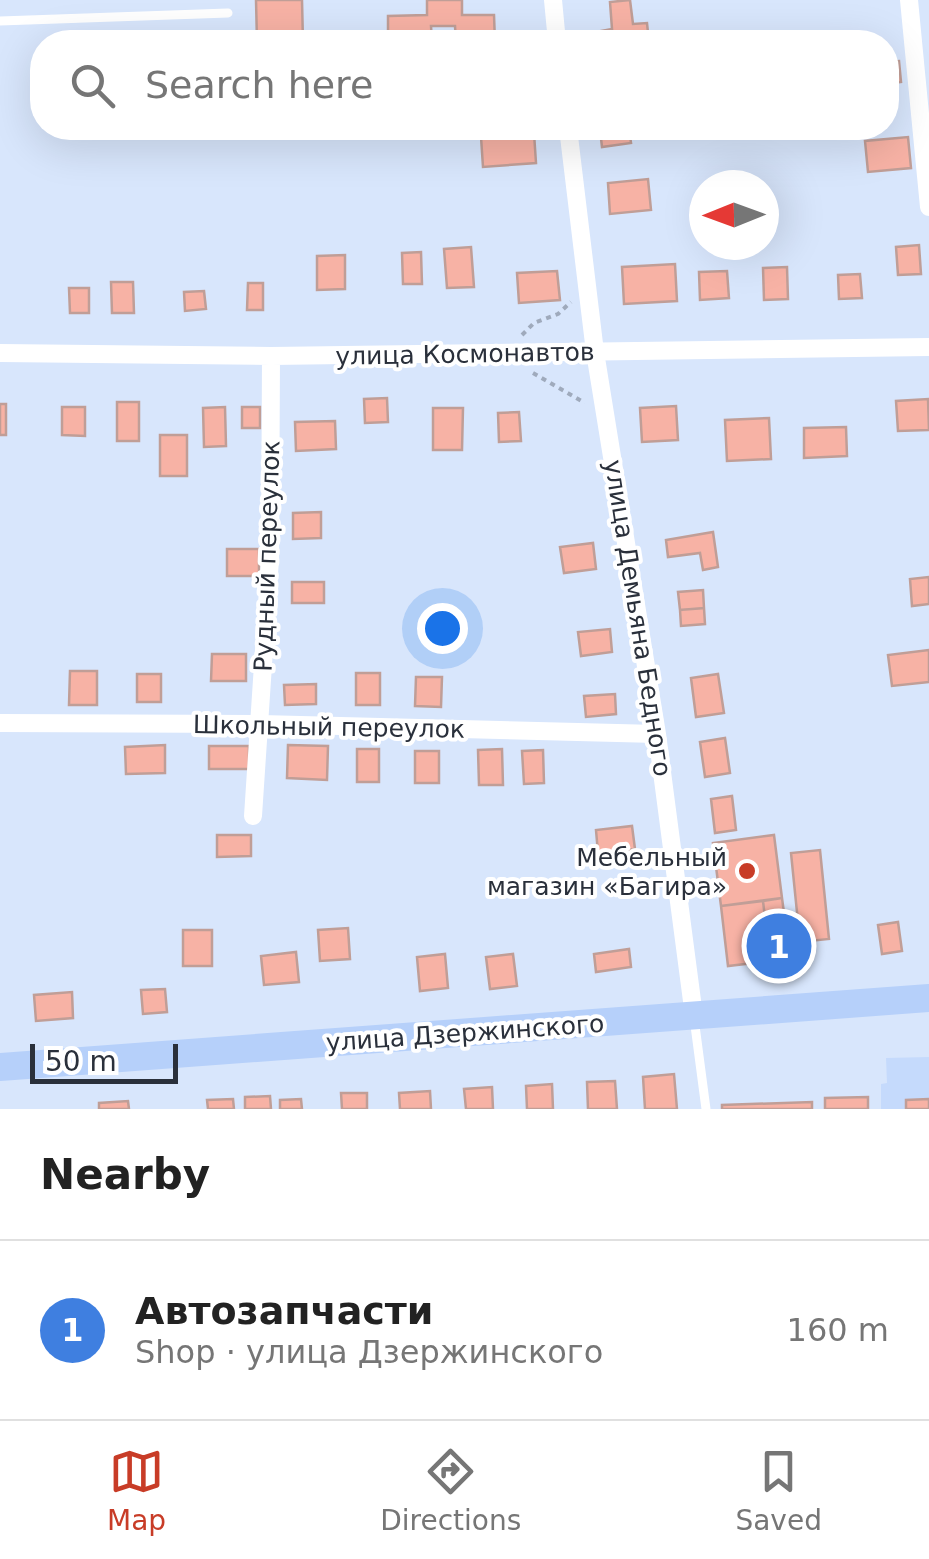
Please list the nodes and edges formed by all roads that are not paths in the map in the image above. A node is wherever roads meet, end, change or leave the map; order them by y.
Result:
1 (553, 0) edge
2 (909, 0) edge
3 (228, 12) dead end
4 (0, 21) edge
5 (557, 30) edge
6 (569, 140) edge
7 (929, 207) edge
8 (929, 347) edge
9 (595, 352) junction
10 (0, 353) edge
11 (271, 356) junction
12 (0, 723) edge
13 (261, 724) junction
14 (657, 734) junction
15 (253, 816) dead end
16 (929, 998) edge
17 (694, 1016) junction
18 (0, 1067) edge
19 (706, 1109) edge

1 - 5 street
2 - 7 street
3 - 4 lane
6 - 9 street, улица Демьяна Бедного
8 - 9 street, улица Космонавтов
9 - 11 street, улица Космонавтов
9 - 14 street, улица Демьяна Бедного
10 - 11 street, улица Космонавтов
11 - 13 street, Рудный переулок
12 - 13 street, Школьный переулок
13 - 14 street, Школьный переулок
13 - 15 street, Рудный переулок
14 - 17 street, улица Демьяна Бедного
16 - 17 main road, улица Дзержинского
17 - 18 main road, улица Дзержинского
17 - 19 lane, улица Демьяна Бедного

